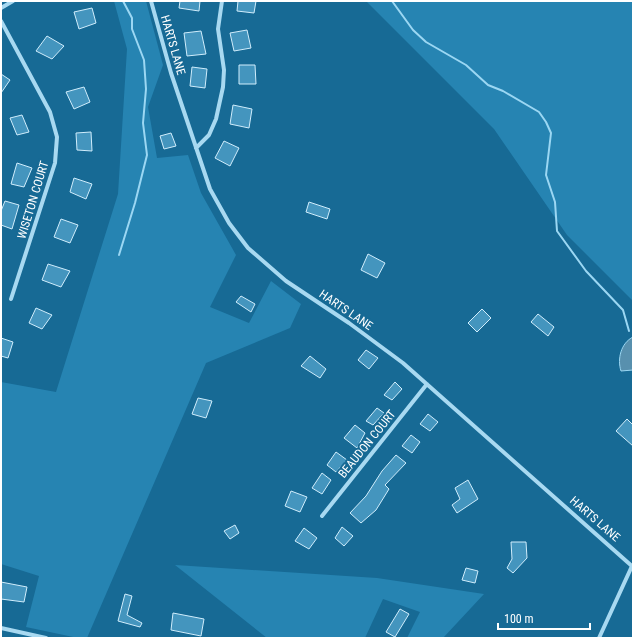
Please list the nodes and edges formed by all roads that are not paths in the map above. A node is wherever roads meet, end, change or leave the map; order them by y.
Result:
1 (13, 1) edge
2 (151, 1) edge
3 (222, 1) edge
4 (1, 8) edge
5 (1, 21) edge
6 (196, 148) junction
7 (11, 300) dead end
8 (427, 384) junction
9 (322, 516) dead end
10 (632, 566) edge
11 (1, 628) edge
12 (46, 638) edge
13 (599, 638) edge

1 - 4 street
2 - 6 street, HARTS LANE
3 - 6 street
5 - 7 street, WISETON COURT
6 - 8 street, HARTS LANE
8 - 9 street, BEAUDON COURT
8 - 10 street, HARTS LANE
10 - 13 street
11 - 12 street

